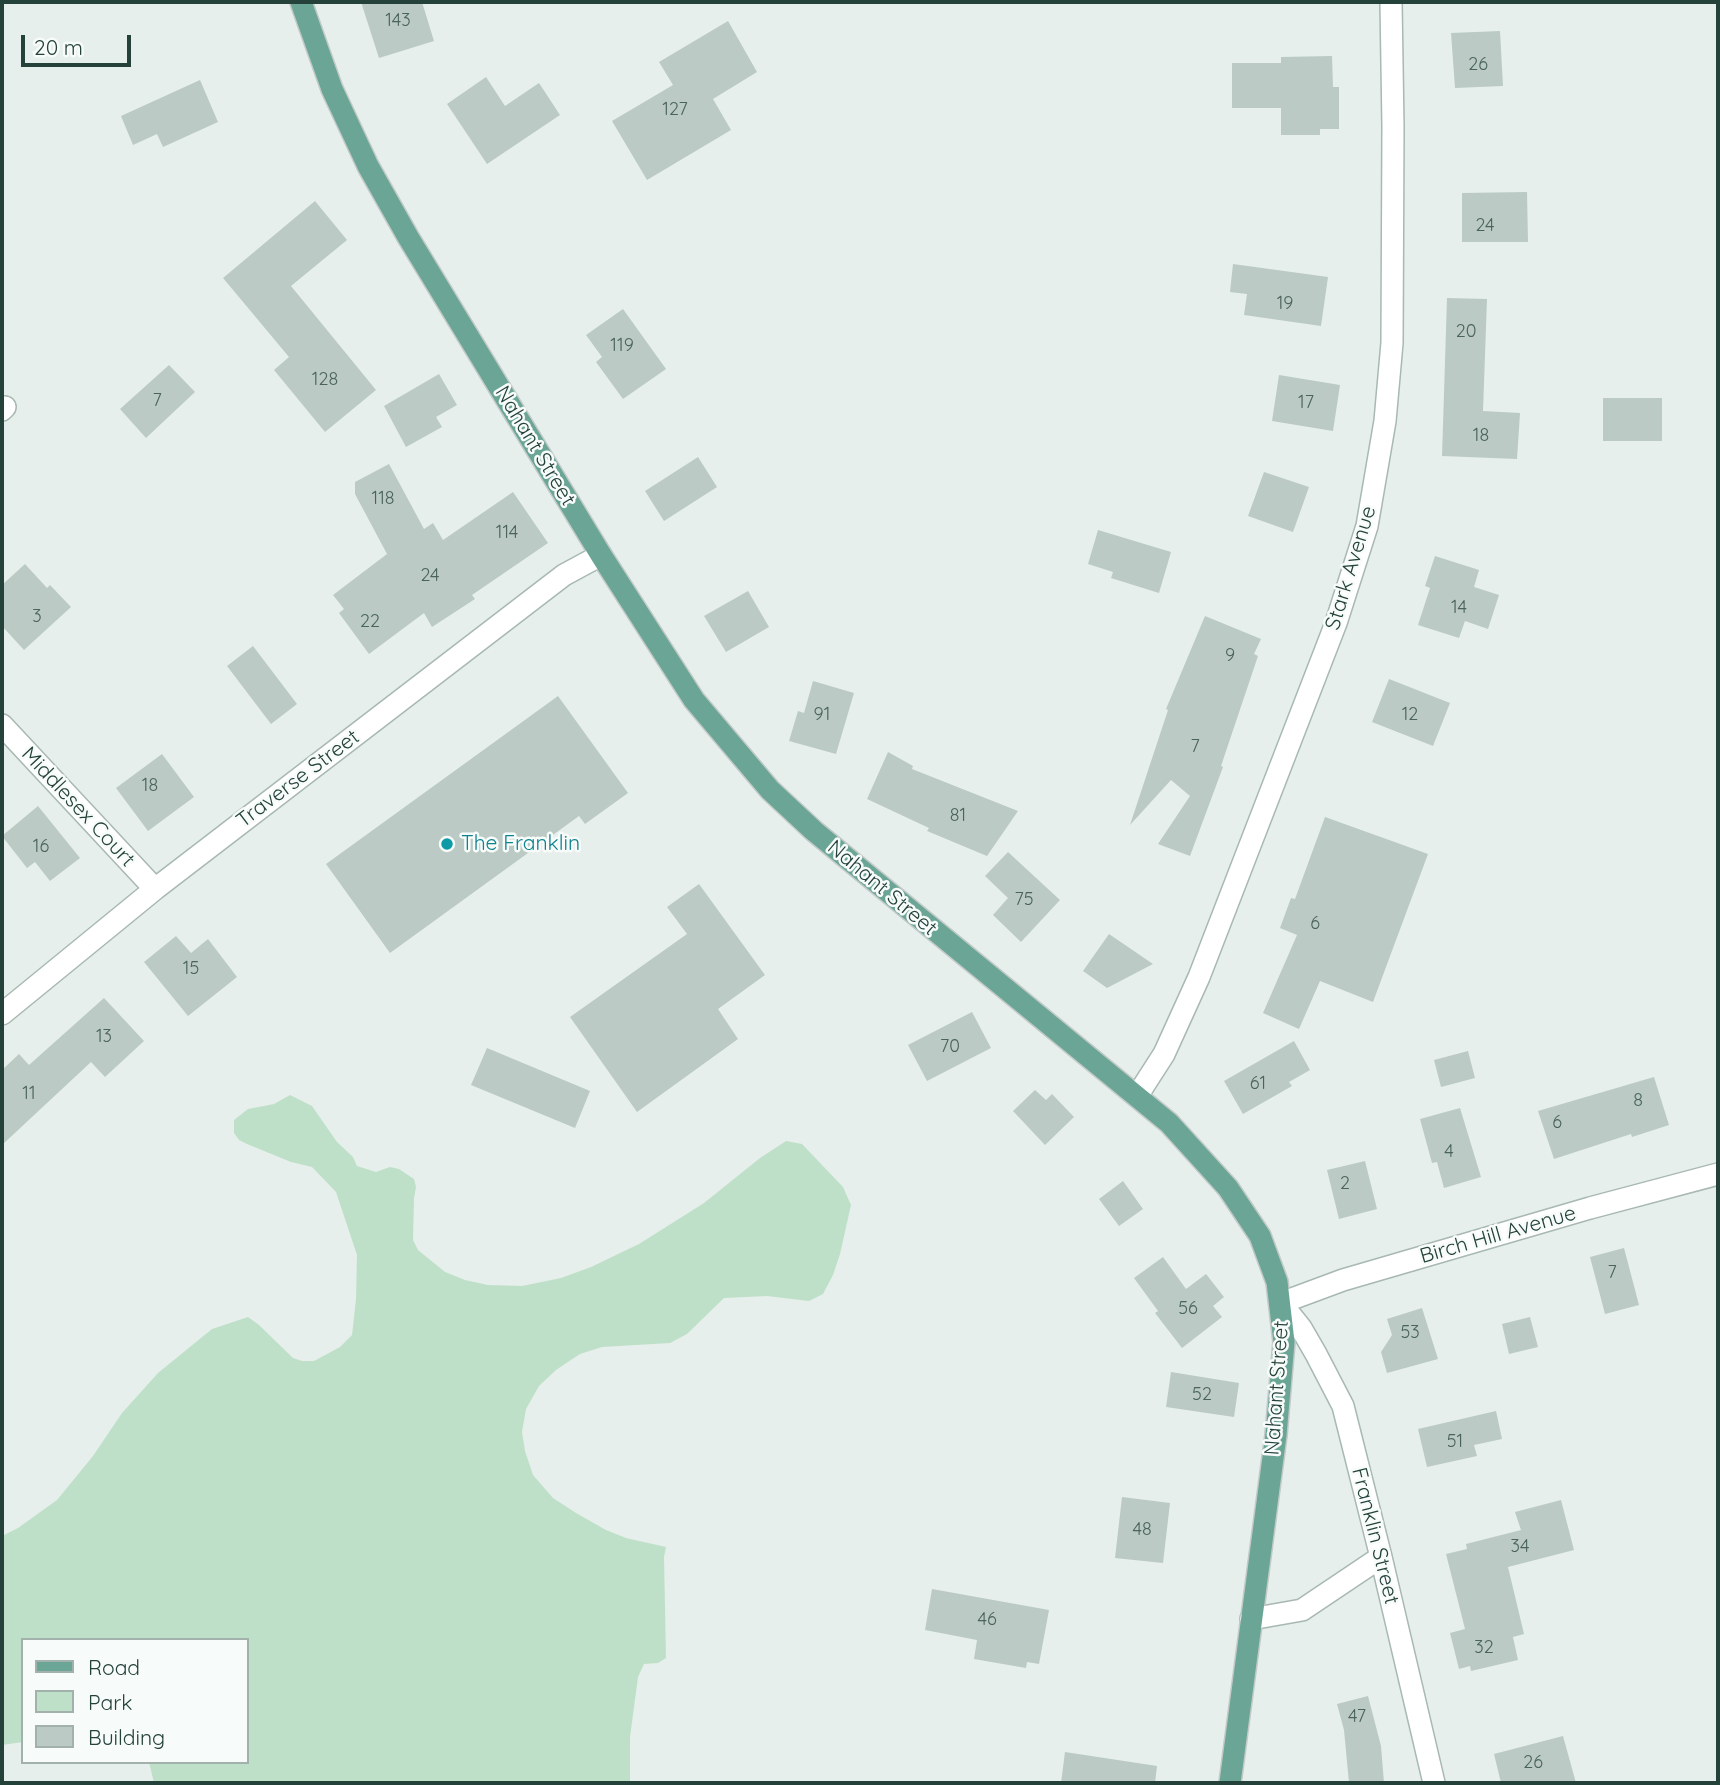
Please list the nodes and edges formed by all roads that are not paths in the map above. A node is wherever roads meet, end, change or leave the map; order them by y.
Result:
1 (301, 2) edge
2 (1391, 2) edge
3 (601, 555) junction
4 (2, 724) edge
5 (155, 889) junction
6 (2, 1014) edge
7 (1137, 1096) junction
8 (1718, 1174) edge
9 (1281, 1303) junction
10 (1381, 1557) junction
11 (1251, 1619) junction
12 (1230, 1783) edge
13 (1434, 1783) edge

1 - 3 main road, Nahant Street
2 - 7 street, Stark Avenue
3 - 5 street, Traverse Street
3 - 7 main road, Nahant Street
4 - 5 street, Middlesex Court
5 - 6 street, Traverse Street
7 - 9 main road, Nahant Street
8 - 9 street, Birch Hill Avenue
9 - 10 street, Franklin Street
9 - 11 main road, Nahant Street
10 - 11 street
10 - 13 street, Franklin Street
11 - 12 main road, Nahant Street

